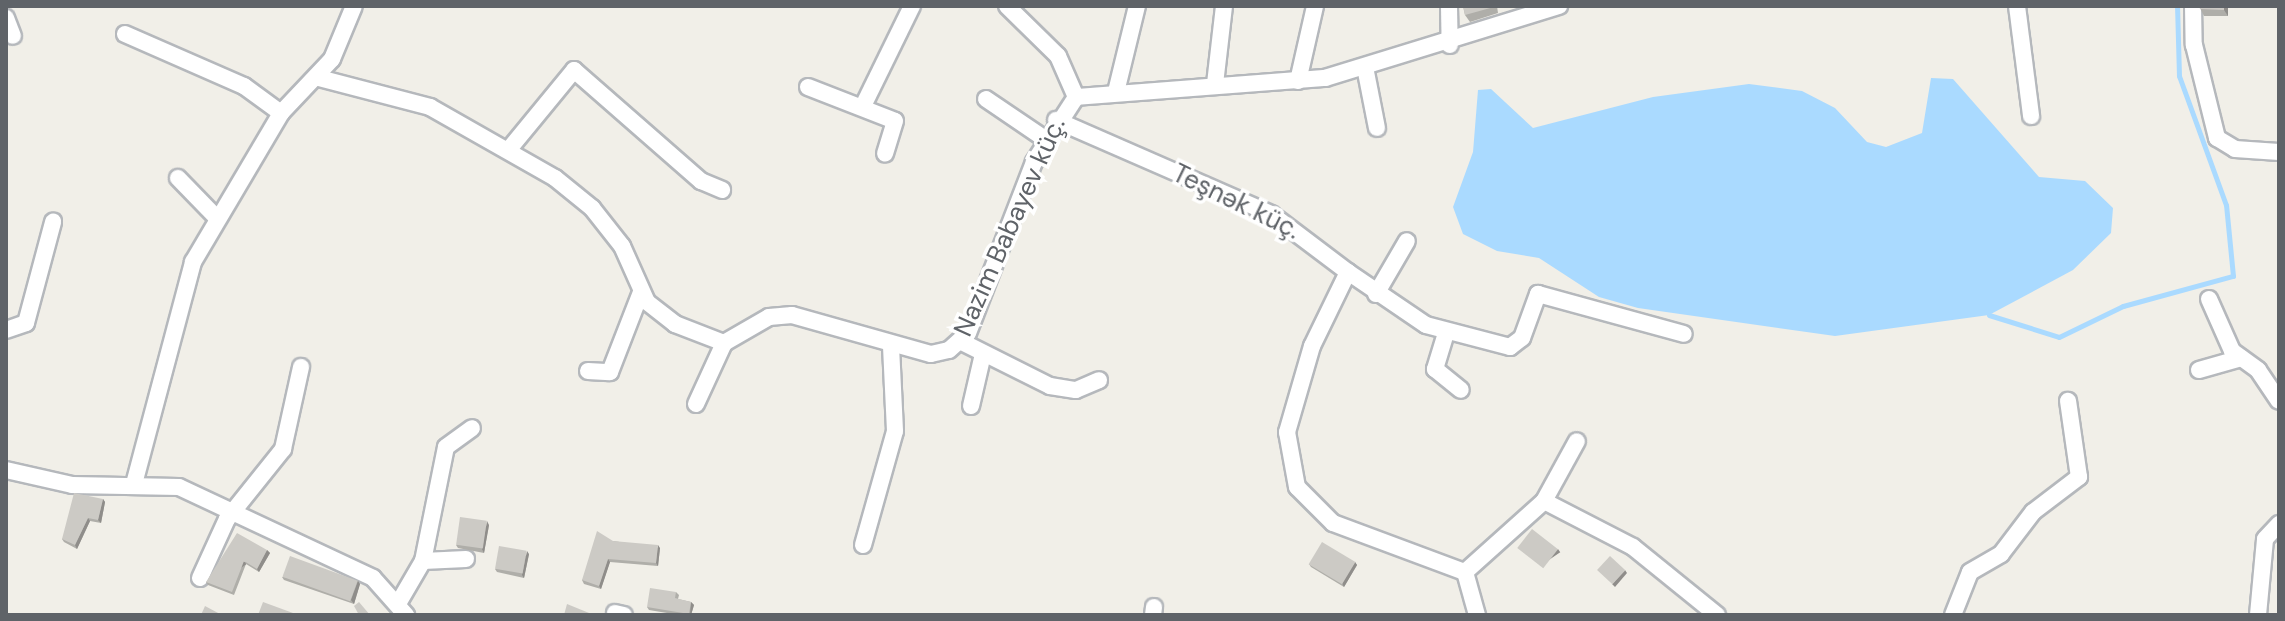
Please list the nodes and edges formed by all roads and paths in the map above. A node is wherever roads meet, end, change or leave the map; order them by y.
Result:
1 (354, 6) edge
2 (912, 6) edge
3 (1007, 6) edge
4 (1137, 6) edge
5 (1224, 6) edge
6 (1315, 6) edge
7 (1449, 6) edge
8 (1559, 6) edge
9 (2017, 6) edge
10 (2193, 6) edge
11 (6, 18) edge
12 (125, 34) dead end
13 (13, 36) dead end
14 (1450, 45) junction
15 (1365, 67) junction
16 (319, 78) junction
17 (1298, 81) junction
18 (1215, 84) junction
19 (808, 87) dead end
20 (1116, 92) junction
21 (1076, 97) junction
22 (986, 99) dead end
23 (863, 106) junction
24 (281, 113) junction
25 (2031, 116) dead end
26 (1056, 120) junction
27 (1377, 128) dead end
28 (1045, 139) junction
29 (510, 148) junction
30 (2279, 152) edge
31 (885, 153) dead end
32 (178, 178) dead end
33 (722, 190) dead end
34 (215, 216) junction
35 (53, 222) dead end
36 (1407, 241) dead end
37 (1348, 272) junction
38 (641, 292) junction
39 (1376, 294) junction
40 (2209, 299) dead end
41 (6, 330) edge
42 (1446, 333) junction
43 (1684, 334) dead end
44 (962, 342) junction
45 (724, 343) junction
46 (891, 346) junction
47 (983, 354) junction
48 (2241, 358) junction
49 (301, 367) dead end
50 (2199, 370) dead end
51 (588, 371) dead end
52 (1099, 380) dead end
53 (1461, 390) dead end
54 (2068, 401) dead end
55 (2279, 401) edge
56 (696, 404) dead end
57 (971, 406) dead end
58 (472, 428) dead end
59 (1577, 441) dead end
60 (6, 470) edge
61 (134, 484) junction
62 (1544, 501) junction
63 (236, 510) junction
64 (2279, 524) edge
65 (863, 545) dead end
66 (466, 559) dead end
67 (423, 561) junction
68 (1465, 572) junction
69 (200, 578) dead end
70 (403, 608) edge
71 (1477, 615) edge
72 (1717, 615) edge
73 (1953, 615) edge
74 (2258, 615) edge

1 - 16 street
2 - 23 street
3 - 21 street
4 - 20 street
5 - 18 street
6 - 17 street
7 - 14 street
8 - 14 street, Nazim Babayev küç.
9 - 25 street
10 - 30 street
11 - 13 street
12 - 24 street
14 - 15 street, Nazim Babayev küç.
15 - 17 street, Nazim Babayev küç.
15 - 27 street
16 - 24 street
16 - 29 street
17 - 18 street, Nazim Babayev küç.
18 - 20 street, Nazim Babayev küç.
19 - 23 street
20 - 21 street, Nazim Babayev küç.
21 - 26 street, Nazim Babayev küç.
22 - 28 street
23 - 31 street
24 - 34 street
26 - 28 street, Nazim Babayev küç.
26 - 37 street, Teşnək küç.
28 - 44 street, Nazim Babayev küç.
29 - 33 street
29 - 38 street
32 - 34 street
34 - 61 street
35 - 41 street
36 - 39 street
37 - 39 street, Teşnək küç.
37 - 68 street
38 - 45 street
38 - 51 street
39 - 42 street, Teşnək küç.
40 - 48 street
42 - 43 street, Teşnək küç.
42 - 53 street
44 - 46 street, Nazim Babayev küç.
44 - 47 street
45 - 46 street, Nazim Babayev küç.
45 - 56 street
46 - 65 street
47 - 52 street
47 - 57 street
48 - 50 street
48 - 55 street
49 - 63 street
54 - 73 street
58 - 67 street
59 - 62 street
60 - 61 street
61 - 63 street
62 - 68 street
62 - 72 street
63 - 69 street
63 - 70 street
64 - 74 street
66 - 67 street
67 - 70 street
68 - 71 street

